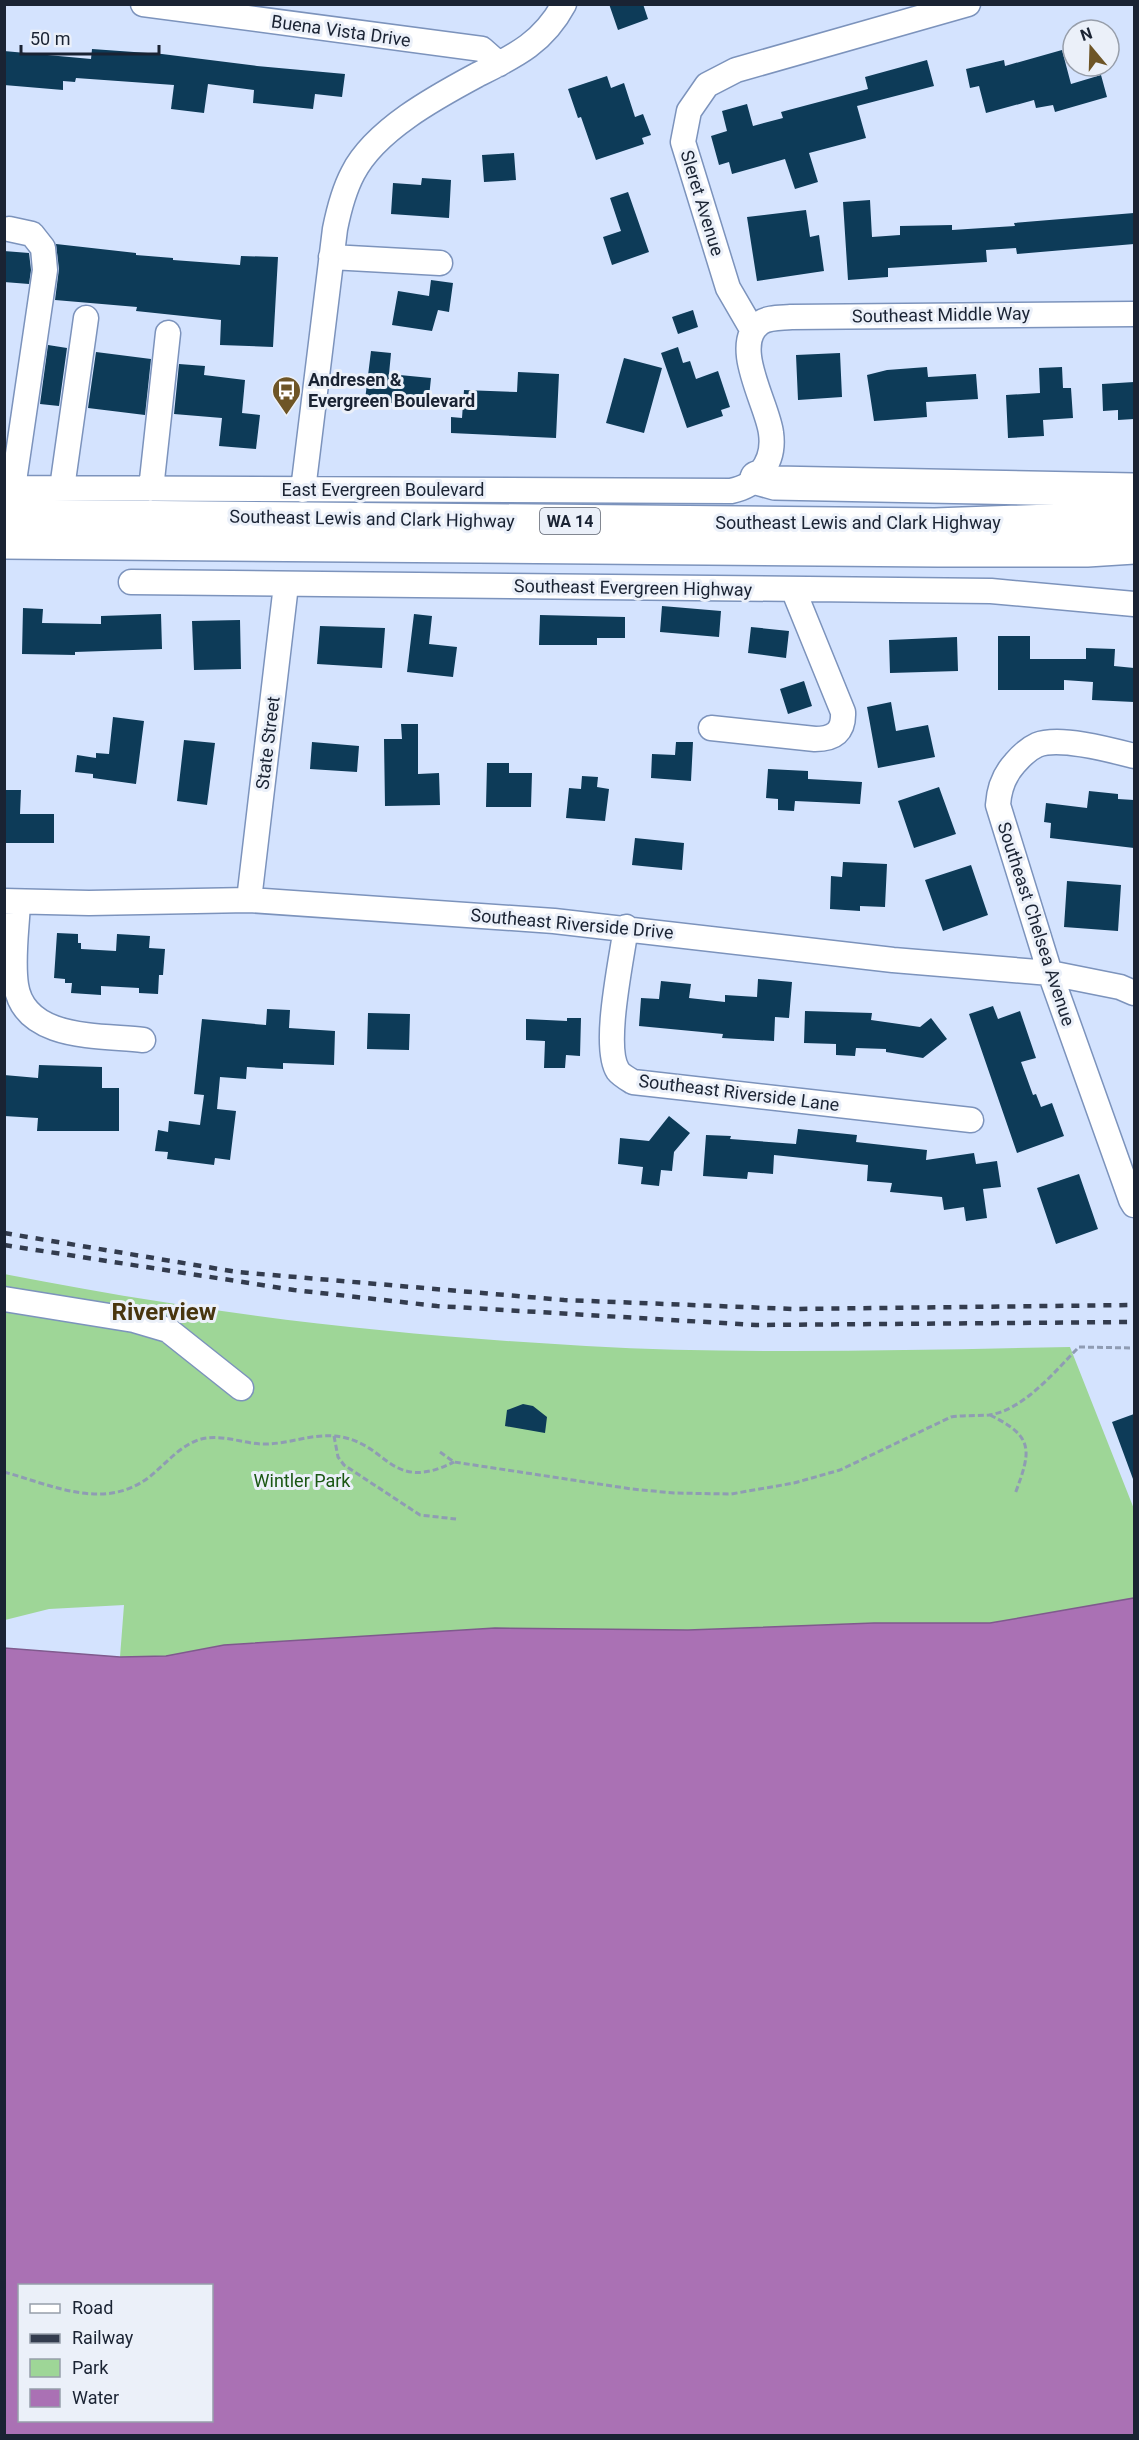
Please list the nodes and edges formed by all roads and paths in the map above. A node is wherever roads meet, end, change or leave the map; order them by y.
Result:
1 (143, 4) edge
2 (564, 4) edge
3 (968, 4) edge
4 (499, 64) junction
5 (9, 230) dead end
6 (331, 257) junction
7 (440, 263) dead end
8 (1134, 314) edge
9 (86, 318) dead end
10 (753, 331) junction
11 (168, 333) dead end
12 (757, 478) junction
13 (62, 488) junction
14 (152, 489) junction
15 (303, 490) junction
16 (1134, 490) edge
17 (7, 497) edge
18 (1134, 518) edge
19 (4, 542) edge
20 (1134, 547) edge
21 (131, 582) dead end
22 (286, 585) junction
23 (793, 589) junction
24 (1134, 604) edge
25 (711, 728) dead end
26 (1134, 756) edge
27 (249, 900) junction
28 (11, 901) edge
29 (626, 927) junction
30 (1050, 973) junction
31 (1134, 993) edge
32 (143, 1040) dead end
33 (971, 1120) dead end
34 (1134, 1205) edge
35 (4, 1299) edge
36 (1134, 1348) edge
37 (241, 1388) dead end
38 (990, 1415) junction
39 (334, 1436) junction
40 (440, 1452) dead end
41 (454, 1462) junction
42 (4, 1472) edge
43 (1015, 1494) dead end
44 (456, 1519) dead end

1 - 4 street, Buena Vista Drive
2 - 4 street
3 - 10 street, Sleret Avenue
4 - 6 street
5 - 17 street
6 - 7 street
6 - 15 street
8 - 10 street, Southeast Middle Way
9 - 13 street
10 - 12 street
11 - 14 street
12 - 15 street, East Evergreen Boulevard
12 - 16 highway
13 - 14 street, East Evergreen Boulevard
13 - 17 street, East Evergreen Boulevard
14 - 15 street, East Evergreen Boulevard
17 - 18 highway, Southeast Lewis and Clark Highway / WA 14
19 - 20 highway, Southeast Lewis and Clark Highway / WA 14
21 - 22 street, Southeast Evergreen Highway
22 - 23 street, Southeast Evergreen Highway
22 - 27 street, State Street
23 - 24 street, Southeast Evergreen Highway
23 - 25 street
26 - 30 street, Southeast Chelsea Avenue
27 - 28 street, Southeast Riverside Drive
27 - 29 street, Southeast Riverside Drive
28 - 32 street
29 - 30 street, Southeast Riverside Drive
29 - 33 street, Southeast Riverside Lane
30 - 31 street, Southeast Riverside Drive
30 - 34 street, Southeast Chelsea Avenue
35 - 37 street
36 - 38 path
38 - 41 path
38 - 43 path
39 - 41 path
39 - 42 path
39 - 44 path
40 - 41 path

